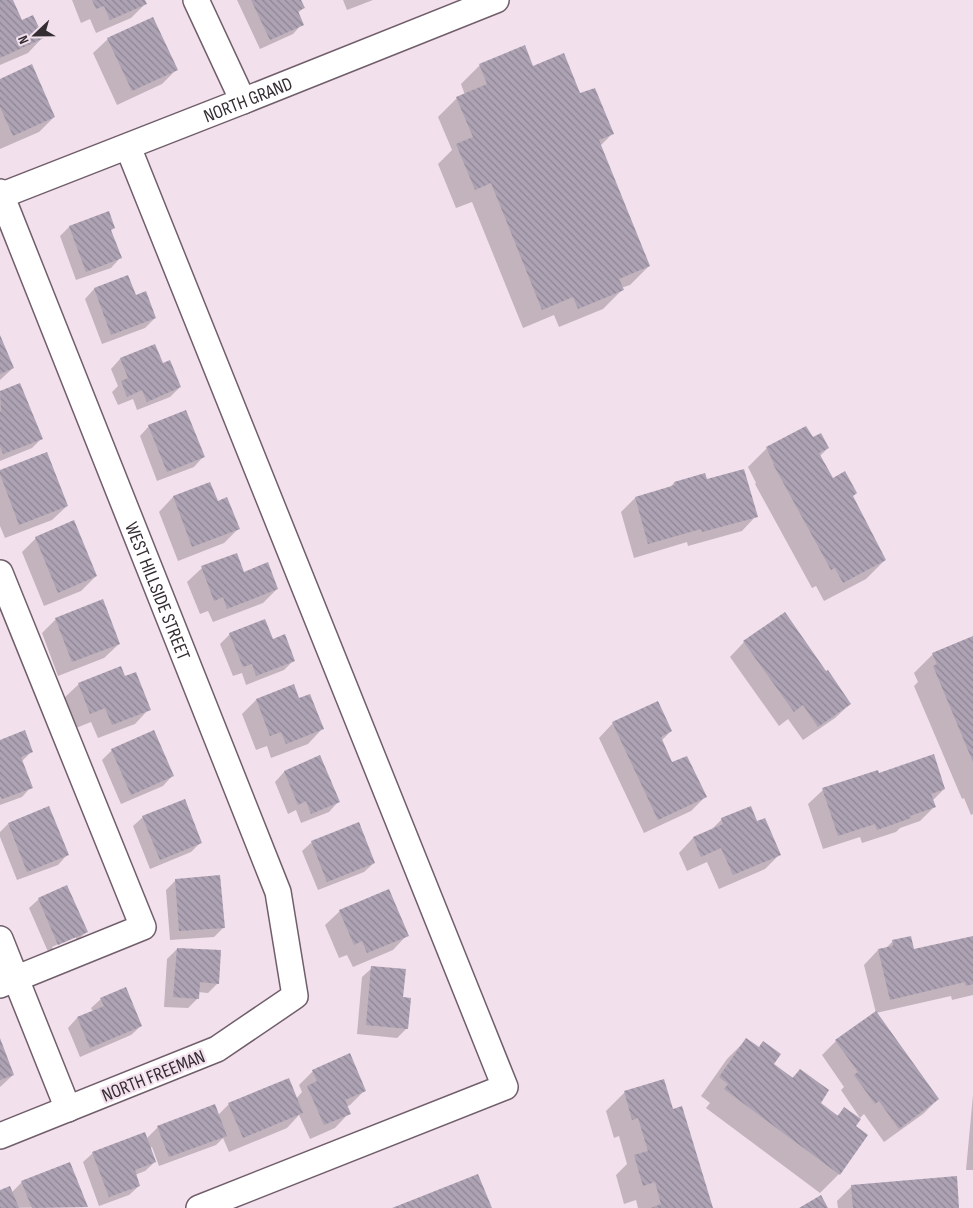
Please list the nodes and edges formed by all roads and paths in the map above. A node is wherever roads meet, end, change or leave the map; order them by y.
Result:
1 (196, 0) edge
2 (496, 0) edge
3 (243, 102) junction
4 (128, 147) junction
5 (1, 195) edge
6 (0, 573) edge
7 (0, 939) edge
8 (8, 982) edge
9 (295, 996) joint
10 (68, 1109) junction
11 (0, 1136) edge
12 (199, 1208) edge

1 - 3 street
2 - 3 street, NORTH GRAND
3 - 4 street, NORTH GRAND
4 - 5 street, NORTH GRAND
4 - 12 street
5 - 9 street, WEST HILLSIDE STREET
6 - 8 street
7 - 8 street
8 - 10 street
9 - 10 street, NORTH FREEMAN
10 - 11 street, NORTH FREEMAN

